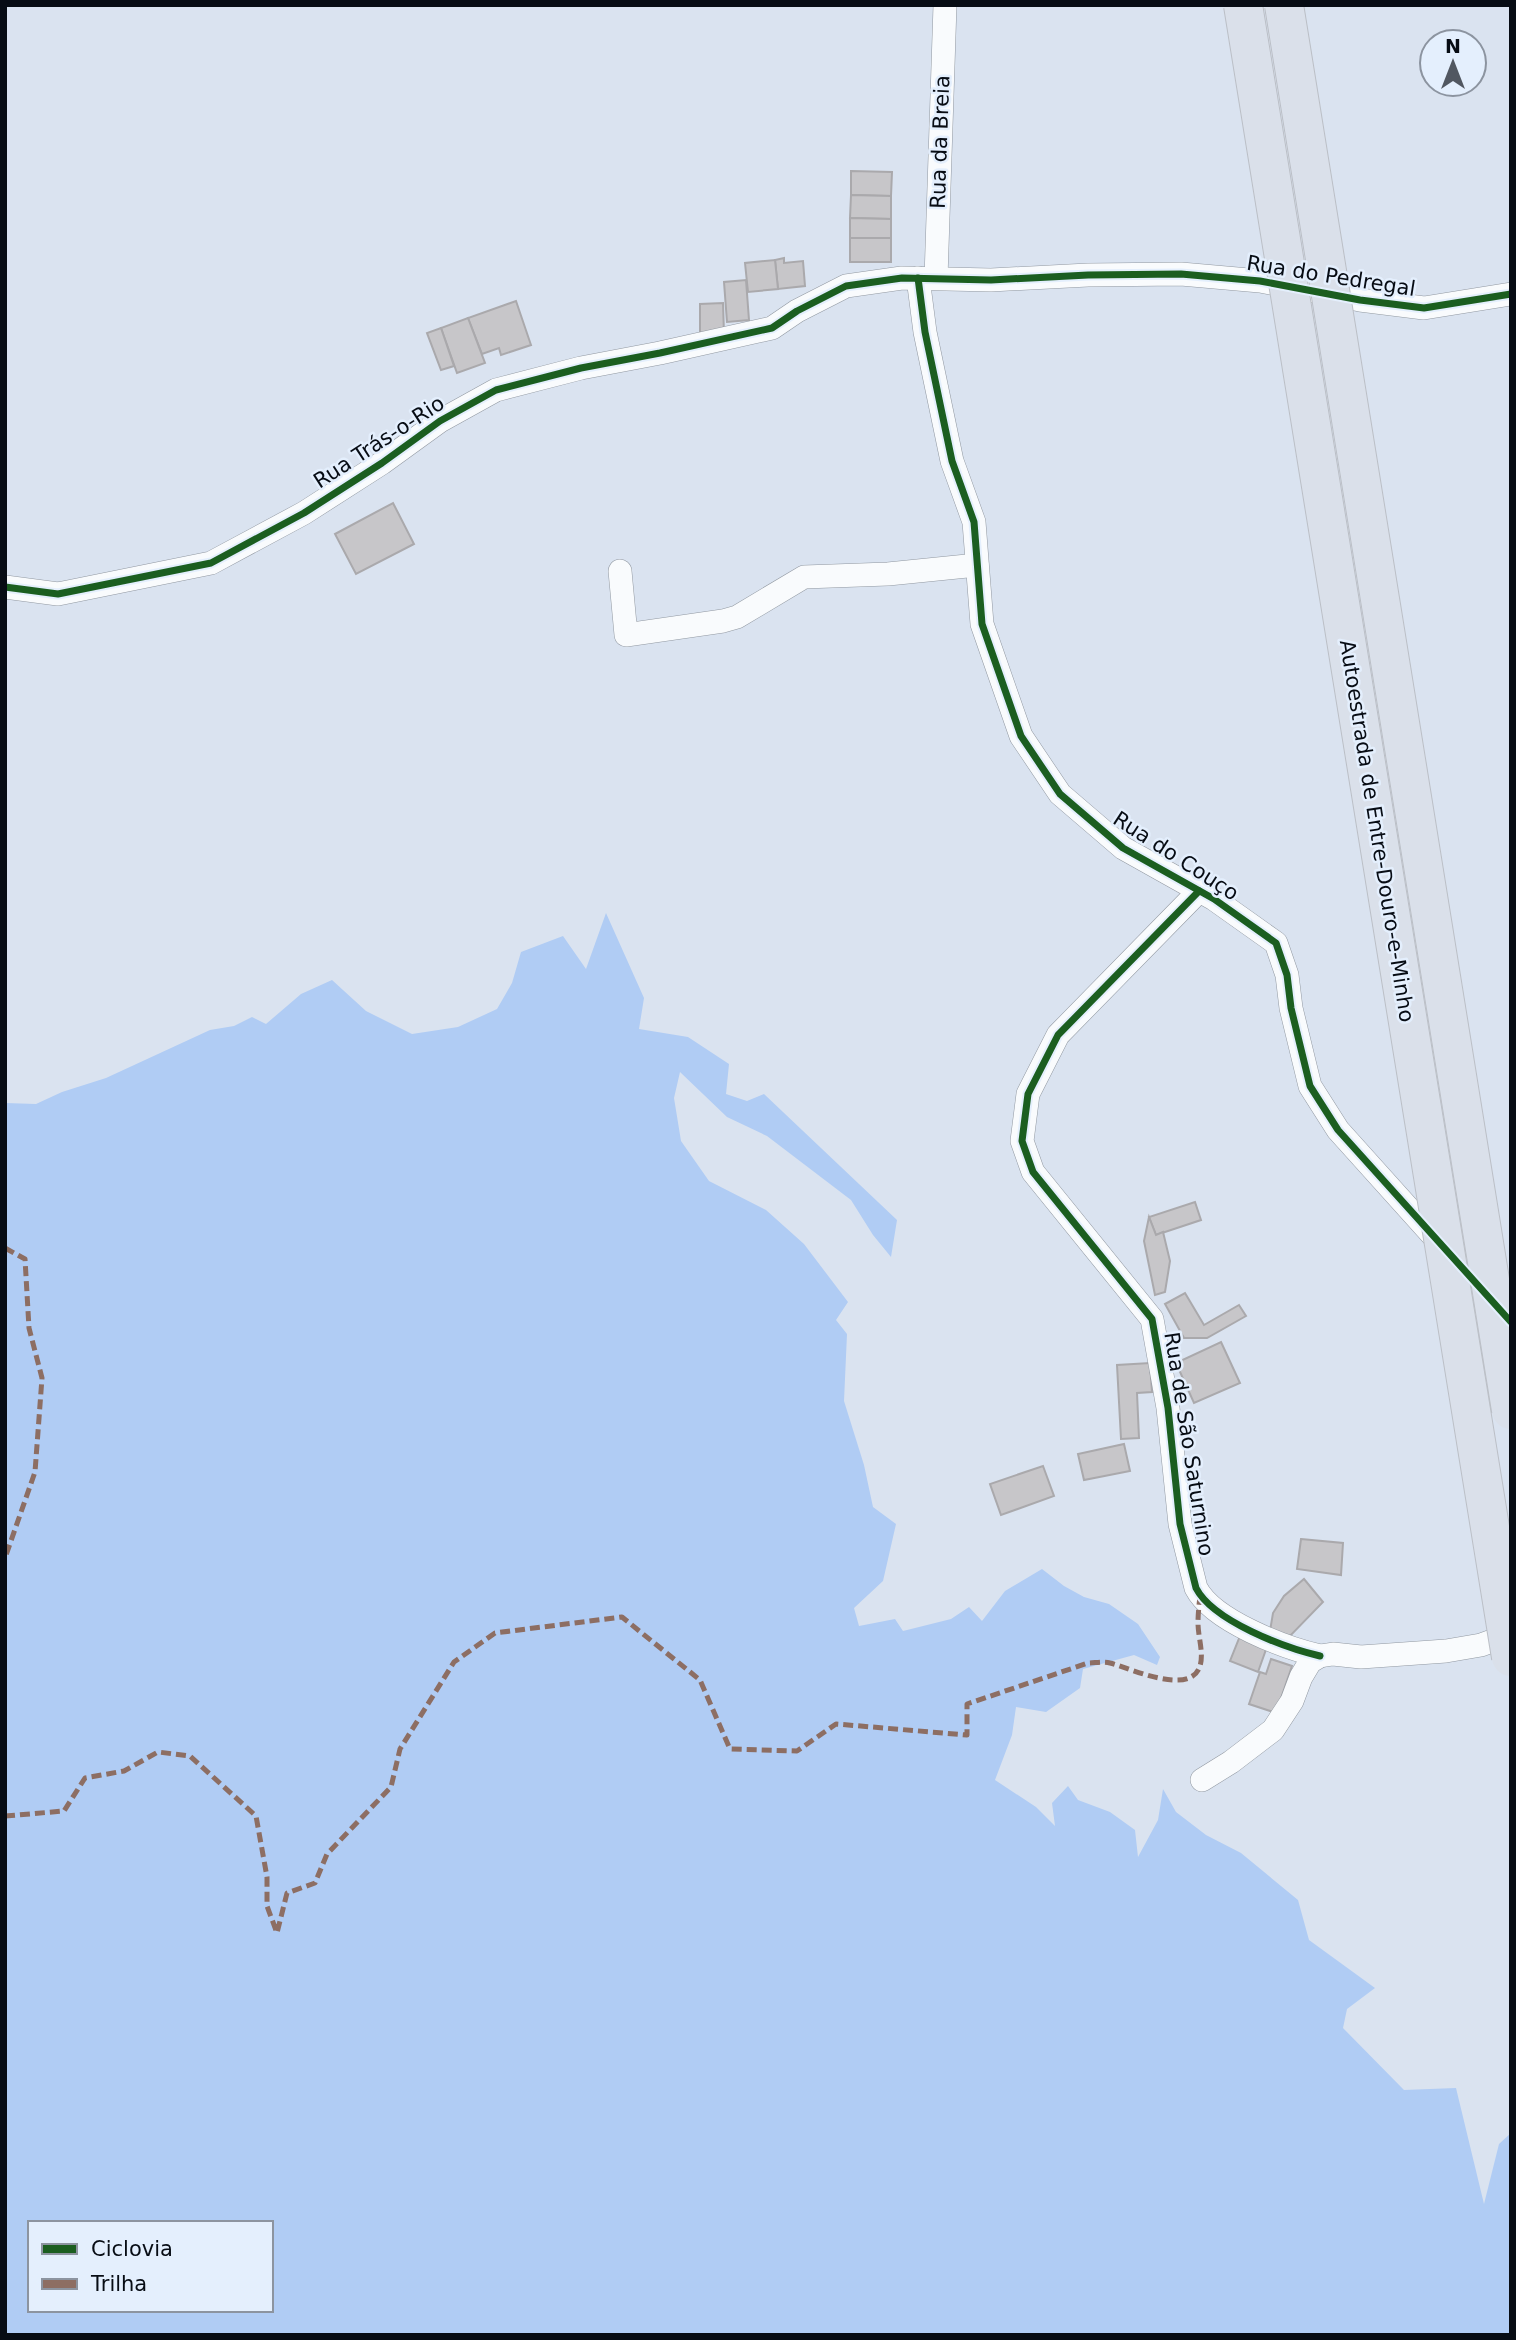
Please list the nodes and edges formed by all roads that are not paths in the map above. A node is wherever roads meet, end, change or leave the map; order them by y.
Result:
1 (945, 5) edge
2 (1243, 5) edge
3 (1284, 5) edge
4 (927, 278) junction
5 (1511, 294) edge
6 (977, 565) junction
7 (620, 571) dead end
8 (5, 587) edge
9 (1199, 891) junction
10 (1511, 1322) edge
11 (1511, 1410) edge
12 (1511, 1634) edge
13 (1320, 1657) junction
14 (1511, 1657) edge
15 (1202, 1780) dead end

1 - 4 street, Rua da Breia
2 - 14 highway, Autoestrada de Entre-Douro-e-Minho, bridge
3 - 11 highway, Autoestrada de Entre-Douro-e-Minho, bridge
4 - 5 street, Rua do Pedregal
4 - 6 street, Rua do Couço
4 - 8 street, Rua Trás-o-Rio
6 - 7 street
6 - 9 street, Rua do Couço
9 - 10 street, Rua do Couço
9 - 13 street, Rua de São Saturnino
12 - 13 street, Rua de São Saturnino
13 - 15 street

